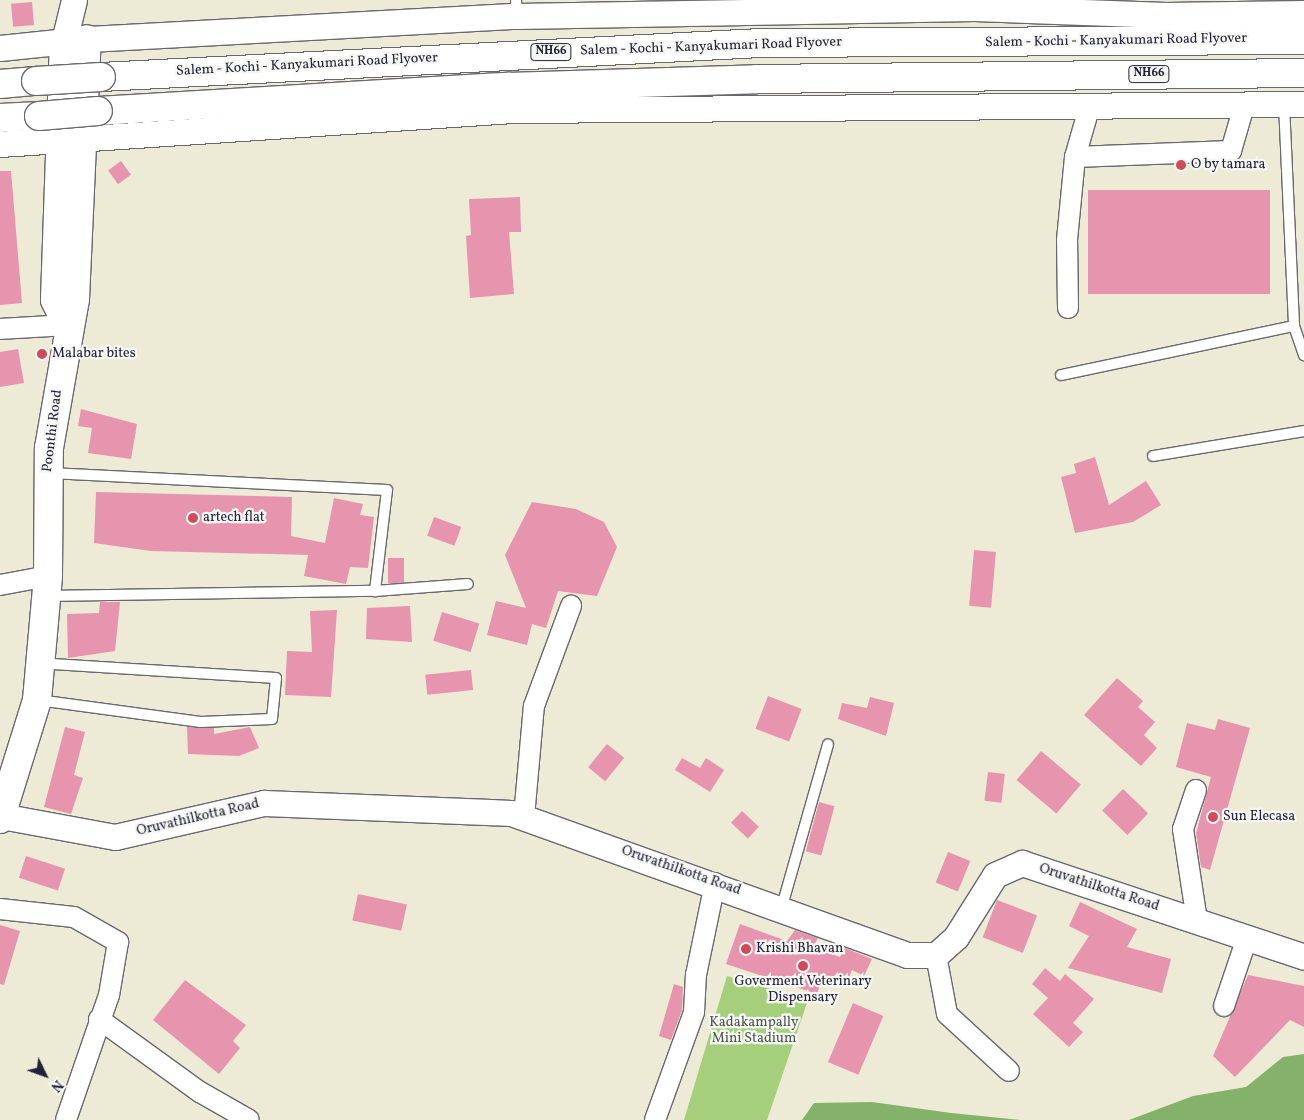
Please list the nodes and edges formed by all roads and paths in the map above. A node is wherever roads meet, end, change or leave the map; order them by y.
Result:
1 (74, 0) edge
2 (80, 0) edge
3 (974, 4) edge
4 (517, 8) edge
5 (1304, 13) edge
6 (76, 40) junction
7 (1304, 40) edge
8 (0, 48) edge
9 (1304, 74) edge
10 (0, 84) edge
11 (1294, 104) edge
12 (1090, 106) junction
13 (1244, 106) junction
14 (0, 118) edge
15 (73, 138) junction
16 (0, 144) edge
17 (1075, 158) junction
18 (1068, 308) dead end
19 (68, 325) junction
20 (1294, 326) junction
21 (0, 329) edge
22 (1304, 355) edge
23 (1061, 375) dead end
24 (1304, 431) edge
25 (1153, 456) dead end
26 (48, 473) junction
27 (468, 584) dead end
28 (0, 585) edge
29 (47, 586) junction
30 (375, 591) junction
31 (571, 606) dead end
32 (39, 663) junction
33 (37, 700) junction
34 (828, 744) dead end
35 (1196, 790) dead end
36 (1, 817) edge
37 (524, 817) junction
38 (715, 883) junction
39 (782, 906) junction
40 (0, 909) edge
41 (1197, 921) junction
42 (1247, 938) junction
43 (1302, 952) edge
44 (936, 954) junction
45 (1224, 1006) dead end
46 (99, 1019) junction
47 (1009, 1071) dead end
48 (66, 1120) edge
49 (249, 1120) edge
50 (655, 1120) edge

1 - 6 street
2 - 6 street
3 - 4 street
3 - 5 street
4 - 6 street
6 - 8 street
6 - 15 main road, Poonthi Road
7 - 10 main road, Salem - Kochi - Kanyakumari Road Flyover / NH66, bridge
9 - 14 main road, NH66, bridge
11 - 13 street
11 - 20 lane
12 - 13 street
12 - 15 street
12 - 17 street
13 - 17 street
15 - 16 street
15 - 19 main road, Poonthi Road
17 - 18 street
19 - 21 street
19 - 26 main road, Poonthi Road
20 - 22 lane
20 - 23 lane
24 - 25 lane
26 - 29 main road, Poonthi Road
26 - 30 lane
27 - 30 lane
28 - 29 street
29 - 30 lane
29 - 32 main road, Poonthi Road
31 - 37 street
32 - 33 main road, Poonthi Road
32 - 33 lane
33 - 36 main road, Poonthi Road
34 - 39 lane
35 - 41 street
36 - 37 street, Oruvathilkotta Road
37 - 38 street, Oruvathilkotta Road
38 - 39 street, Oruvathilkotta Road
38 - 50 street
39 - 44 street, Oruvathilkotta Road
40 - 46 street
41 - 42 street, Oruvathilkotta Road
41 - 44 street, Oruvathilkotta Road
42 - 43 street, Oruvathilkotta Road
42 - 45 street
44 - 47 street
46 - 48 street
46 - 49 street

